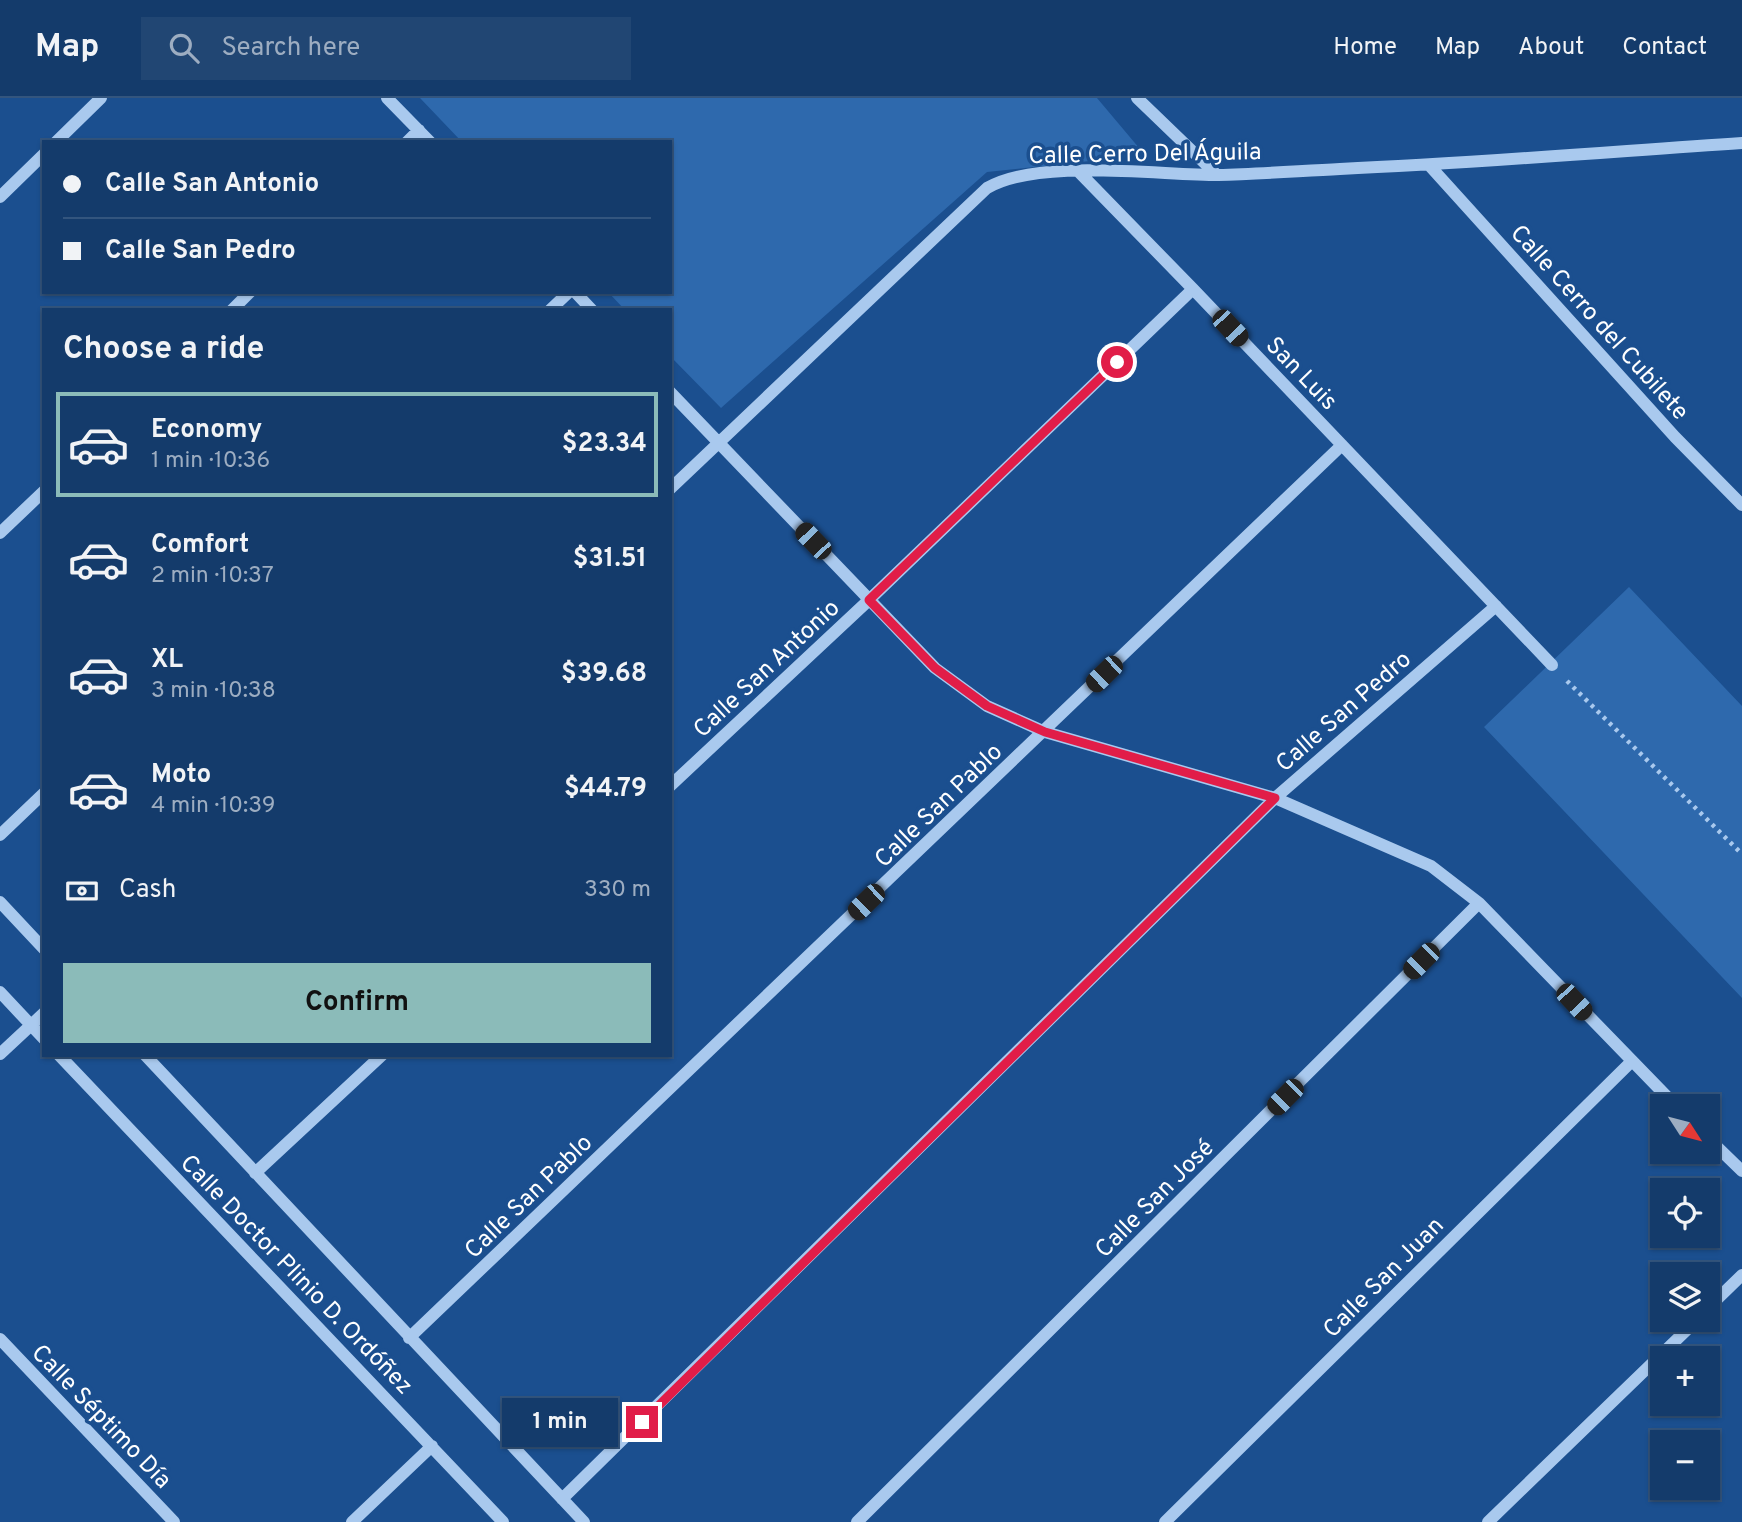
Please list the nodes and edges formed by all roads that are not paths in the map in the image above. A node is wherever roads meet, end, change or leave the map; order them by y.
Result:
1 (101, 98) edge
2 (387, 98) edge
3 (1137, 98) edge
4 (419, 130) junction
5 (58, 140) edge
6 (409, 140) edge
7 (428, 140) edge
8 (1742, 143) edge
9 (42, 156) edge
10 (1429, 165) junction
11 (1077, 170) junction
12 (1217, 175) junction
13 (0, 197) edge
14 (1193, 289) junction
15 (248, 294) edge
16 (567, 294) edge
17 (577, 294) edge
18 (234, 308) edge
19 (553, 308) edge
20 (590, 308) edge
21 (672, 394) edge
22 (719, 443) junction
23 (1342, 445) junction
24 (672, 487) edge
25 (42, 493) edge
26 (1742, 505) edge
27 (0, 533) edge
28 (869, 600) junction
29 (1496, 606) junction
30 (1552, 665) road end
31 (1045, 732) junction
32 (672, 784) edge
33 (42, 795) edge
34 (1275, 798) junction
35 (0, 835) edge
36 (0, 902) edge
37 (1479, 903) junction
38 (42, 947) edge
39 (0, 992) edge
40 (42, 1015) edge
41 (30, 1025) junction
42 (42, 1037) edge
43 (0, 1054) edge
44 (61, 1057) edge
45 (147, 1057) edge
46 (380, 1057) edge
47 (1631, 1062) junction
48 (1664, 1094) edge
49 (1720, 1150) edge
50 (1742, 1171) edge
51 (255, 1174) junction
52 (1742, 1276) edge
53 (1720, 1297) edge
54 (1685, 1332) edge
55 (409, 1338) junction
56 (0, 1339) edge
57 (432, 1446) junction
58 (562, 1499) junction
59 (174, 1522) edge
60 (352, 1522) edge
61 (503, 1522) edge
62 (584, 1522) edge
63 (857, 1522) edge
64 (1165, 1522) edge
65 (1488, 1522) edge

1 - 5 street
2 - 4 street
3 - 12 street
4 - 6 street
4 - 7 street
8 - 10 street, Calle Cerro Del Águila
9 - 13 street
10 - 12 street, Calle Cerro Del Águila
10 - 26 street, Calle Cerro del Cubilete
11 - 12 street, Calle Cerro Del Águila
11 - 14 street, San Luis
11 - 22 street, Calle Cerro Del Águila
14 - 23 street, San Luis
14 - 28 street, Calle San Antonio
15 - 18 street
16 - 19 street
17 - 20 street
21 - 22 street
22 - 24 street, Calle Cerro Del Águila
22 - 28 street
23 - 29 street, San Luis
23 - 31 street, Calle San Pablo
25 - 27 street
28 - 31 street
28 - 32 street, Calle San Antonio
29 - 30 street, San Luis
29 - 34 street, Calle San Pedro
31 - 34 street
31 - 55 street, Calle San Pablo
33 - 35 street
34 - 37 street
34 - 58 street, Calle San Pedro
36 - 38 street
37 - 47 street
37 - 63 street, Calle San José
39 - 41 street
40 - 41 street
41 - 42 street
41 - 43 street
44 - 57 street, Calle Doctor Plinio D. Ordóñez
45 - 51 street, Calle Doctor Plinio D. Ordóñez
46 - 51 street
47 - 48 street
47 - 64 street, Calle San Juan
49 - 50 street
51 - 55 street, Calle Doctor Plinio D. Ordóñez
52 - 53 street
54 - 65 street
55 - 58 street, Calle Doctor Plinio D. Ordóñez
56 - 59 street, Calle Séptimo Día
57 - 60 street
57 - 61 street, Calle Doctor Plinio D. Ordóñez
58 - 62 street, Calle Doctor Plinio D. Ordóñez

